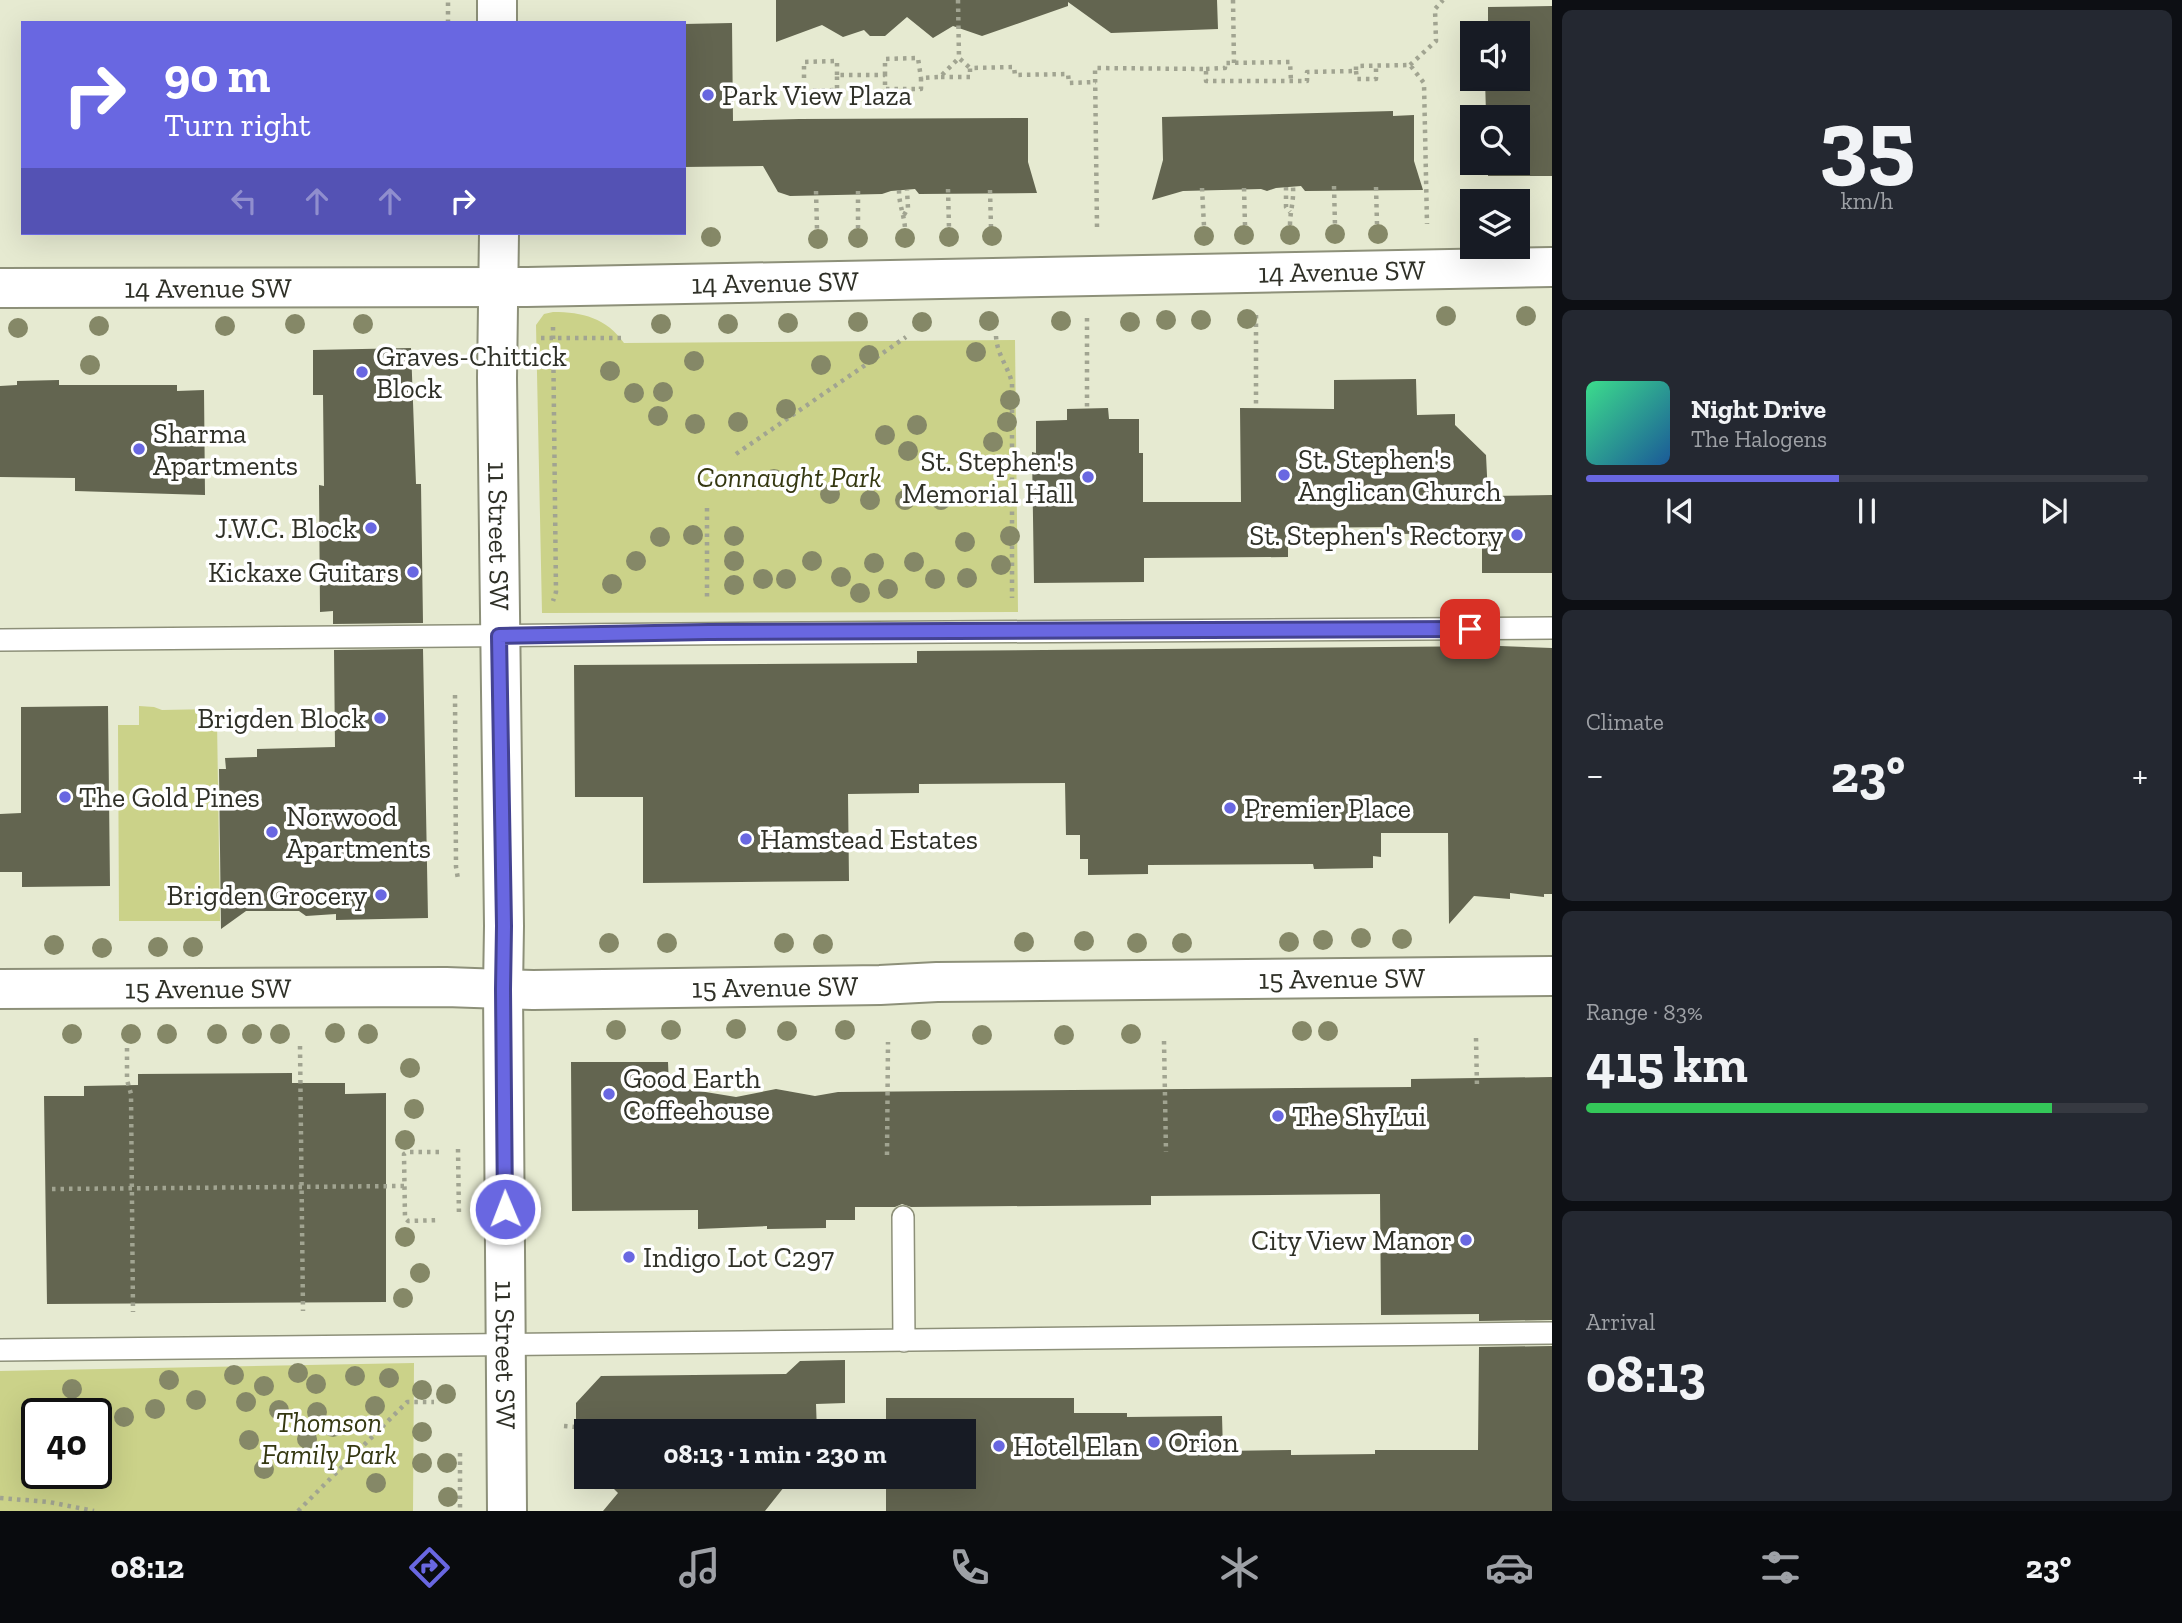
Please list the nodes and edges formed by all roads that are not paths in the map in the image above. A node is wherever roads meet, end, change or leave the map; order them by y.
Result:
1 (497, 0) edge
2 (497, 21) edge
3 (499, 235) edge
4 (1552, 267) edge
5 (0, 288) edge
6 (496, 288) junction
7 (1552, 628) edge
8 (499, 636) junction
9 (0, 640) edge
10 (1552, 975) edge
11 (0, 989) edge
12 (503, 989) junction
13 (903, 1217) dead end
14 (1552, 1333) edge
15 (904, 1341) junction
16 (506, 1345) junction
17 (0, 1350) edge
18 (507, 1511) edge

1 - 2 street
3 - 6 street, 11 Street SW
4 - 6 street, 14 Avenue SW
5 - 6 street, 14 Avenue SW
6 - 8 street, 11 Street SW
7 - 8 lane
8 - 9 lane
8 - 12 street, 11 Street SW
10 - 12 street, 15 Avenue SW
11 - 12 street, 15 Avenue SW
12 - 16 street, 11 Street SW
13 - 15 lane
14 - 15 lane
15 - 16 lane
16 - 17 lane
16 - 18 street, 11 Street SW

